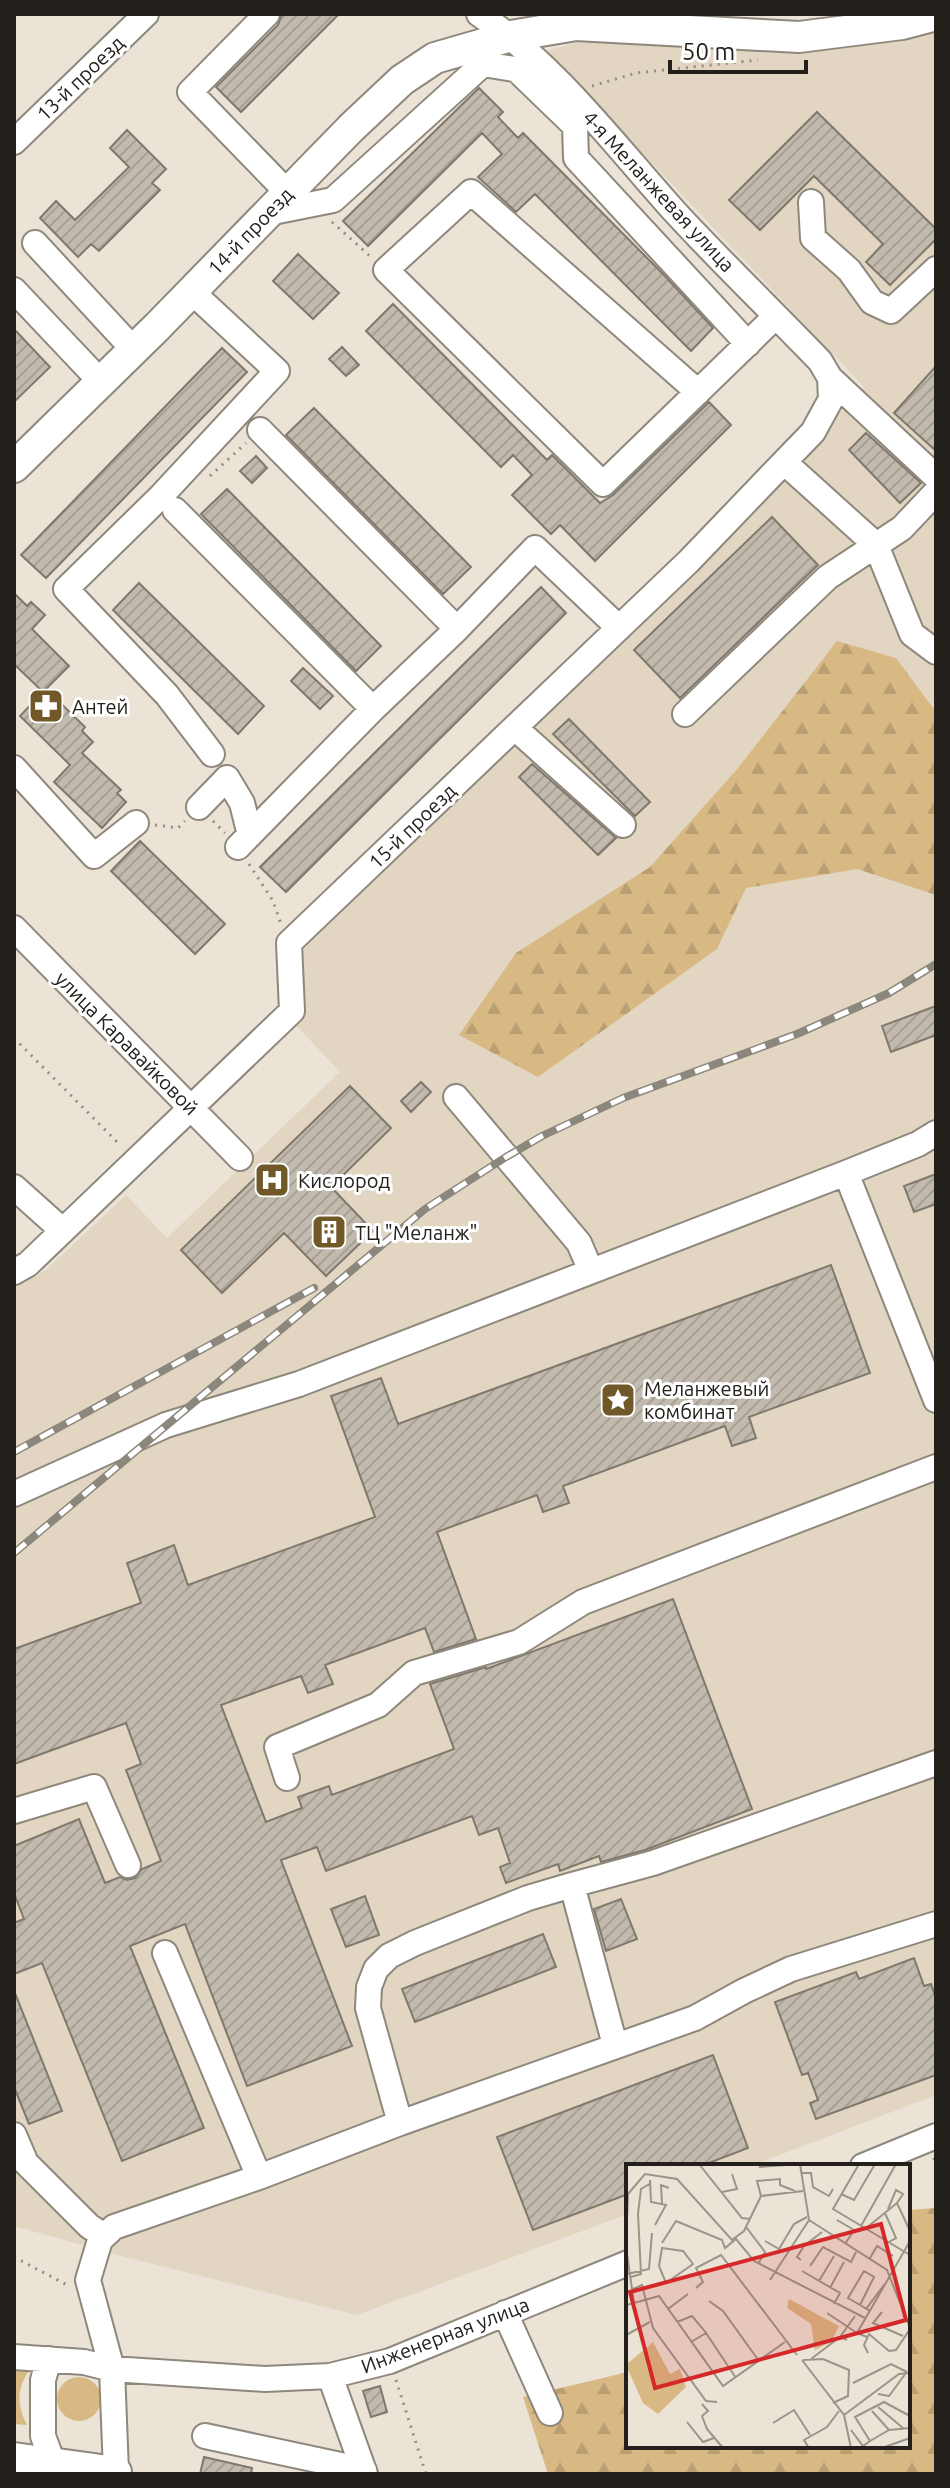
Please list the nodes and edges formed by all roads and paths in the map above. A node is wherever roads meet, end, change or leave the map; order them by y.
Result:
1 (146, 14) edge
2 (267, 14) edge
3 (479, 14) edge
4 (936, 15) edge
5 (898, 19) edge
6 (627, 21) edge
7 (511, 36) junction
8 (763, 59) dead end
9 (518, 71) junction
10 (551, 73) junction
11 (569, 93) junction
12 (14, 142) edge
13 (811, 202) dead end
14 (289, 203) junction
15 (35, 243) dead end
16 (936, 269) edge
17 (386, 270) junction
18 (14, 290) edge
19 (192, 292) junction
20 (776, 316) junction
21 (748, 344) junction
22 (134, 350) junction
23 (830, 378) junction
24 (101, 382) junction
25 (698, 392) junction
26 (260, 430) joint
27 (784, 462) junction
28 (14, 467) edge
29 (936, 477) edge
30 (207, 480) dead end
31 (936, 492) edge
32 (175, 510) dead end
33 (876, 545) junction
34 (619, 628) junction
35 (457, 629) junction
36 (936, 652) edge
37 (373, 709) junction
38 (685, 714) dead end
39 (515, 728) junction
40 (212, 754) dead end
41 (14, 768) edge
42 (199, 807) dead end
43 (136, 823) dead end
44 (623, 825) dead end
45 (244, 841) junction
46 (14, 928) edge
47 (289, 943) junction
48 (14, 1038) edge
49 (456, 1097) dead end
50 (190, 1107) junction
51 (936, 1133) edge
52 (240, 1158) dead end
53 (135, 1160) junction
54 (846, 1173) junction
55 (14, 1187) edge
56 (62, 1230) junction
57 (591, 1271) junction
58 (14, 1272) edge
59 (936, 1400) edge
60 (936, 1467) edge
61 (14, 1494) edge
62 (936, 1763) edge
63 (287, 1778) dead end
64 (14, 1811) edge
65 (128, 1865) dead end
66 (572, 1885) junction
67 (936, 1924) edge
68 (165, 1953) dead end
69 (615, 2045) junction
70 (400, 2123) junction
71 (14, 2135) edge
72 (936, 2136) edge
73 (868, 2164) edge
74 (259, 2177) junction
75 (104, 2236) junction
76 (14, 2257) edge
77 (626, 2264) edge
78 (94, 2300) junction
79 (505, 2313) junction
80 (14, 2357) edge
81 (49, 2359) junction
82 (390, 2361) junction
83 (112, 2369) junction
84 (330, 2376) junction
85 (550, 2413) dead end
86 (205, 2436) dead end
87 (14, 2458) edge
88 (53, 2463) junction
89 (365, 2472) edge
90 (116, 2473) edge
91 (426, 2474) edge

1 - 12 street, 13-й проезд
2 - 14 street
3 - 7 street, 4-я Меланжевая улица
4 - 5 main road, 14-й проезд
5 - 6 main road, 14-й проезд
6 - 7 main road, 14-й проезд
7 - 10 street, 4-я Меланжевая улица
7 - 14 main road, 14-й проезд
8 - 11 path
9 - 10 street
9 - 14 street
9 - 21 street
10 - 11 street, 4-я Меланжевая улица
11 - 20 street, 4-я Меланжевая улица
13 - 16 street
14 - 17 path
14 - 19 main road, 14-й проезд
15 - 22 street
17 - 25 street
17 - 25 street
18 - 24 street
19 - 22 main road, 14-й проезд
19 - 40 street
20 - 21 street
20 - 23 street, 4-я Меланжевая улица
21 - 25 street
22 - 24 main road, 14-й проезд
23 - 27 street, 15-й проезд
23 - 29 street, 4-я Меланжевая улица
24 - 28 main road, 14-й проезд
26 - 30 path
26 - 35 street
27 - 33 street
27 - 34 street, 15-й проезд
31 - 33 street
32 - 37 street
33 - 36 street
33 - 38 street
34 - 35 street
34 - 39 street, 15-й проезд
35 - 37 street
37 - 45 street
39 - 44 street
39 - 47 street, 15-й проезд
41 - 43 street
42 - 45 street
45 - 47 path
46 - 50 street, улица Каравайковой
47 - 50 street
48 - 53 path
49 - 57 street
50 - 52 street, улица Каравайковой
50 - 53 street
51 - 54 street
53 - 56 street
54 - 57 street
54 - 59 street
55 - 56 street
56 - 58 street
57 - 61 street
60 - 63 street
62 - 66 street
64 - 65 street
66 - 69 street
66 - 70 street
67 - 69 street
68 - 74 street
69 - 70 street
70 - 74 street
71 - 75 street
72 - 73 street
74 - 75 street
75 - 78 street
76 - 78 path
77 - 79 street, Инженерная улица
78 - 83 street
79 - 82 street, Инженерная улица
79 - 85 street
80 - 81 street, Инженерная улица
81 - 83 street, Инженерная улица
81 - 88 street
82 - 84 street, Инженерная улица
82 - 91 path
83 - 84 street, Инженерная улица
83 - 90 street
84 - 89 street
86 - 89 street
87 - 88 main road
88 - 90 main road

